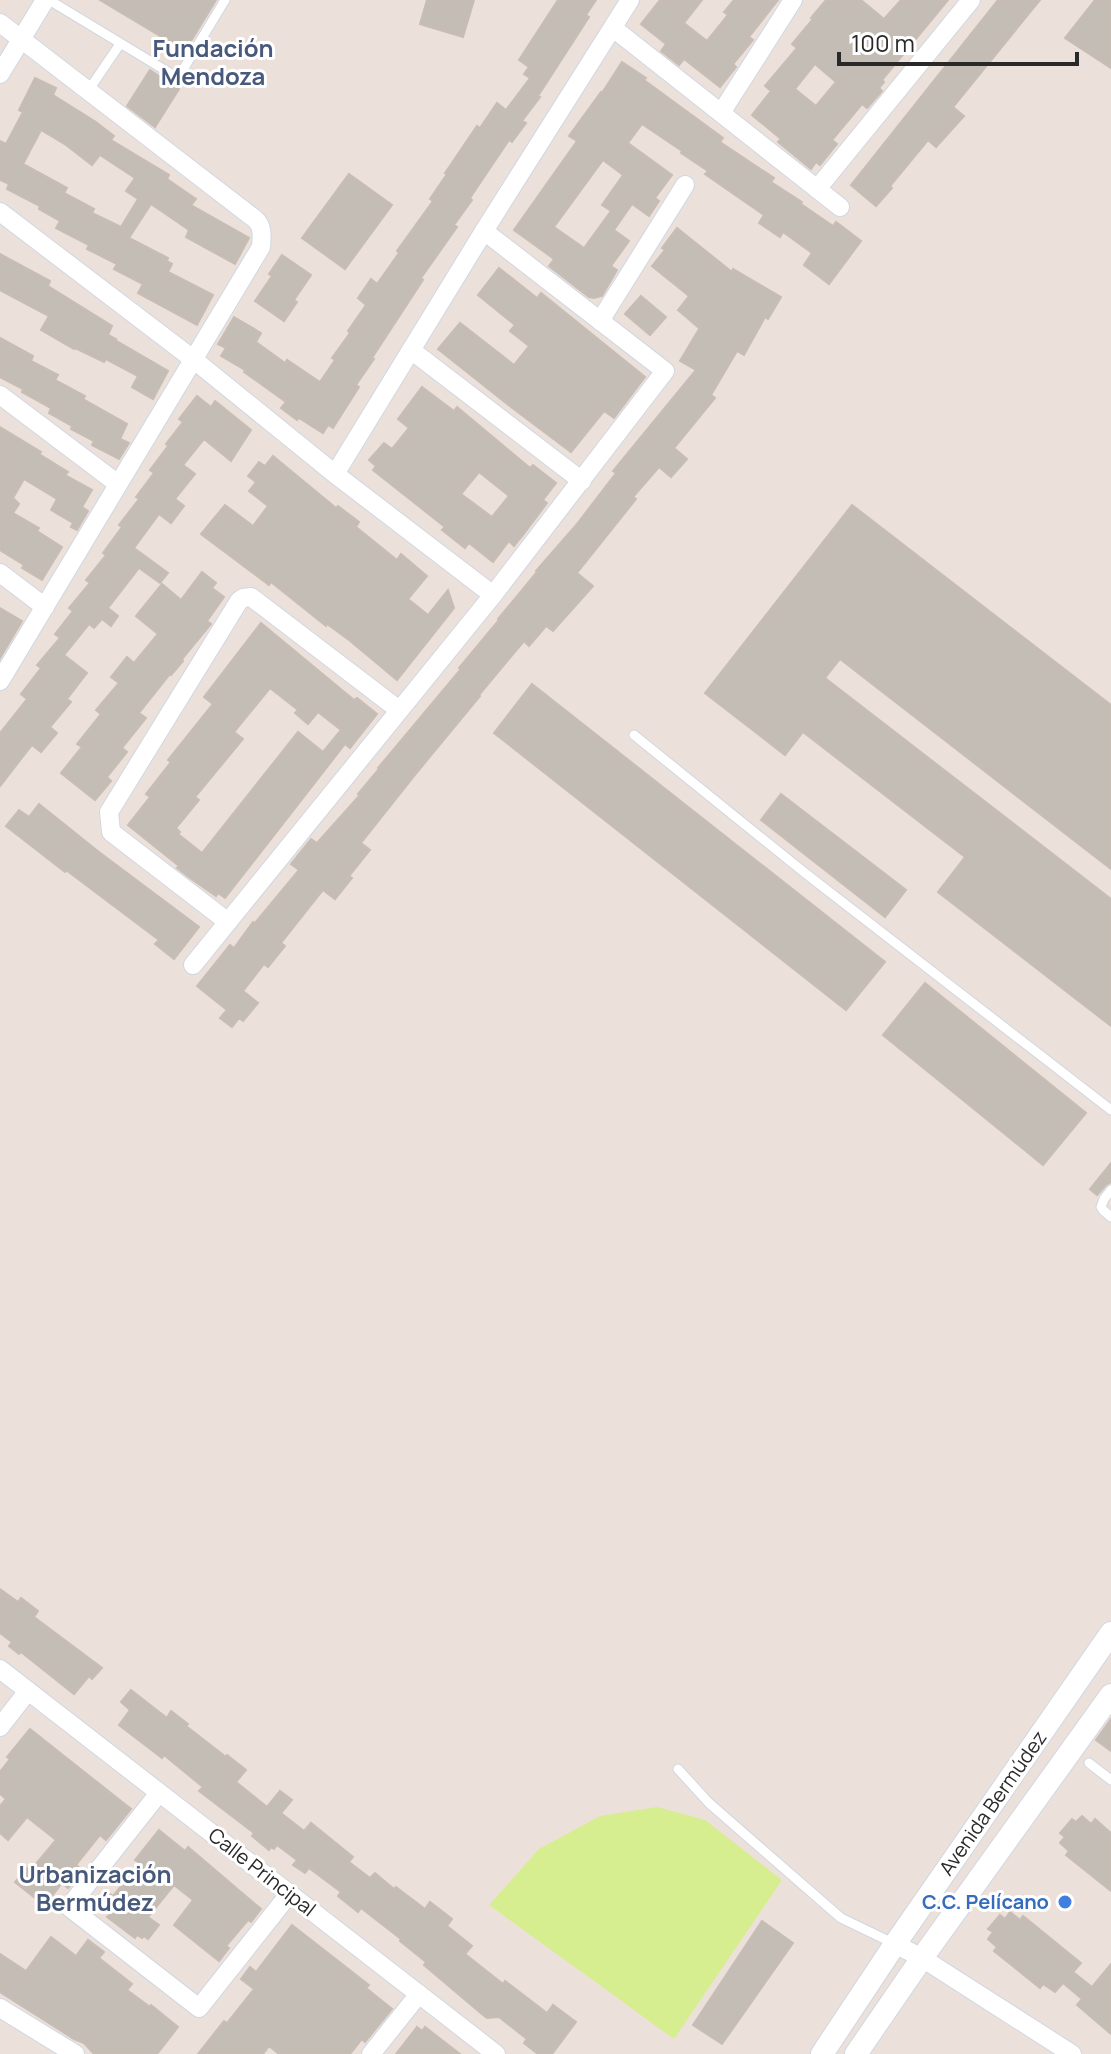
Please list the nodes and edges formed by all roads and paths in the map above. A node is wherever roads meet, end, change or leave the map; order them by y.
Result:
1 (47, 0) edge
2 (225, 0) edge
3 (630, 0) edge
4 (793, 0) edge
5 (971, 0) edge
6 (0, 23) edge
7 (613, 28) junction
8 (21, 40) junction
9 (120, 44) junction
10 (0, 74) edge
11 (88, 91) junction
12 (721, 113) junction
13 (685, 185) dead end
14 (817, 189) junction
15 (840, 207) dead end
16 (0, 212) edge
17 (484, 231) junction
18 (600, 321) junction
19 (411, 350) junction
20 (193, 359) junction
21 (0, 395) edge
22 (335, 474) junction
23 (582, 481) junction
24 (118, 484) junction
25 (0, 573) edge
26 (493, 595) junction
27 (45, 607) junction
28 (0, 681) edge
29 (399, 710) junction
30 (634, 735) dead end
31 (228, 922) junction
32 (193, 965) dead end
33 (1111, 1110) edge
34 (1111, 1190) edge
35 (1111, 1217) edge
36 (1107, 1647) edge
37 (0, 1669) edge
38 (28, 1691) junction
39 (1111, 1695) edge
40 (0, 1727) edge
41 (1089, 1763) dead end
42 (678, 1769) dead end
43 (1111, 1780) edge
44 (159, 1793) junction
45 (290, 1893) junction
46 (895, 1944) junction
47 (922, 1958) junction
48 (419, 1994) junction
49 (0, 2008) edge
50 (75, 2054) edge
51 (371, 2054) edge
52 (496, 2054) edge
53 (822, 2054) edge
54 (856, 2054) edge
55 (1072, 2054) edge

1 - 8 street
1 - 9 lane
2 - 9 lane
3 - 7 street
4 - 12 street
5 - 14 street
6 - 8 street
7 - 12 street
7 - 17 street
8 - 10 street
8 - 11 street
9 - 11 lane
11 - 20 street
12 - 14 street
13 - 18 street
14 - 15 street
16 - 20 street
17 - 18 street
17 - 19 street
18 - 23 street
19 - 22 street
19 - 23 street
20 - 22 street
20 - 24 street
21 - 24 street
22 - 26 street
23 - 26 street
24 - 27 street
25 - 27 street
26 - 29 street
27 - 28 street
29 - 31 street
29 - 31 street
30 - 33 lane
31 - 32 street
34 - 35 lane
36 - 46 street, Avenida Bermúdez
37 - 38 street, Calle Principal
38 - 40 street
38 - 44 street, Calle Principal
39 - 47 street, Avenida Bermúdez
41 - 43 lane
42 - 46 lane
44 - 45 street, Calle Principal
44 - 45 street
45 - 48 street, Calle Principal
46 - 47 street
46 - 53 street, Avenida Bermúdez
47 - 54 street, Avenida Bermúdez
47 - 55 street
48 - 51 street
48 - 52 street, Calle Principal
49 - 50 street

